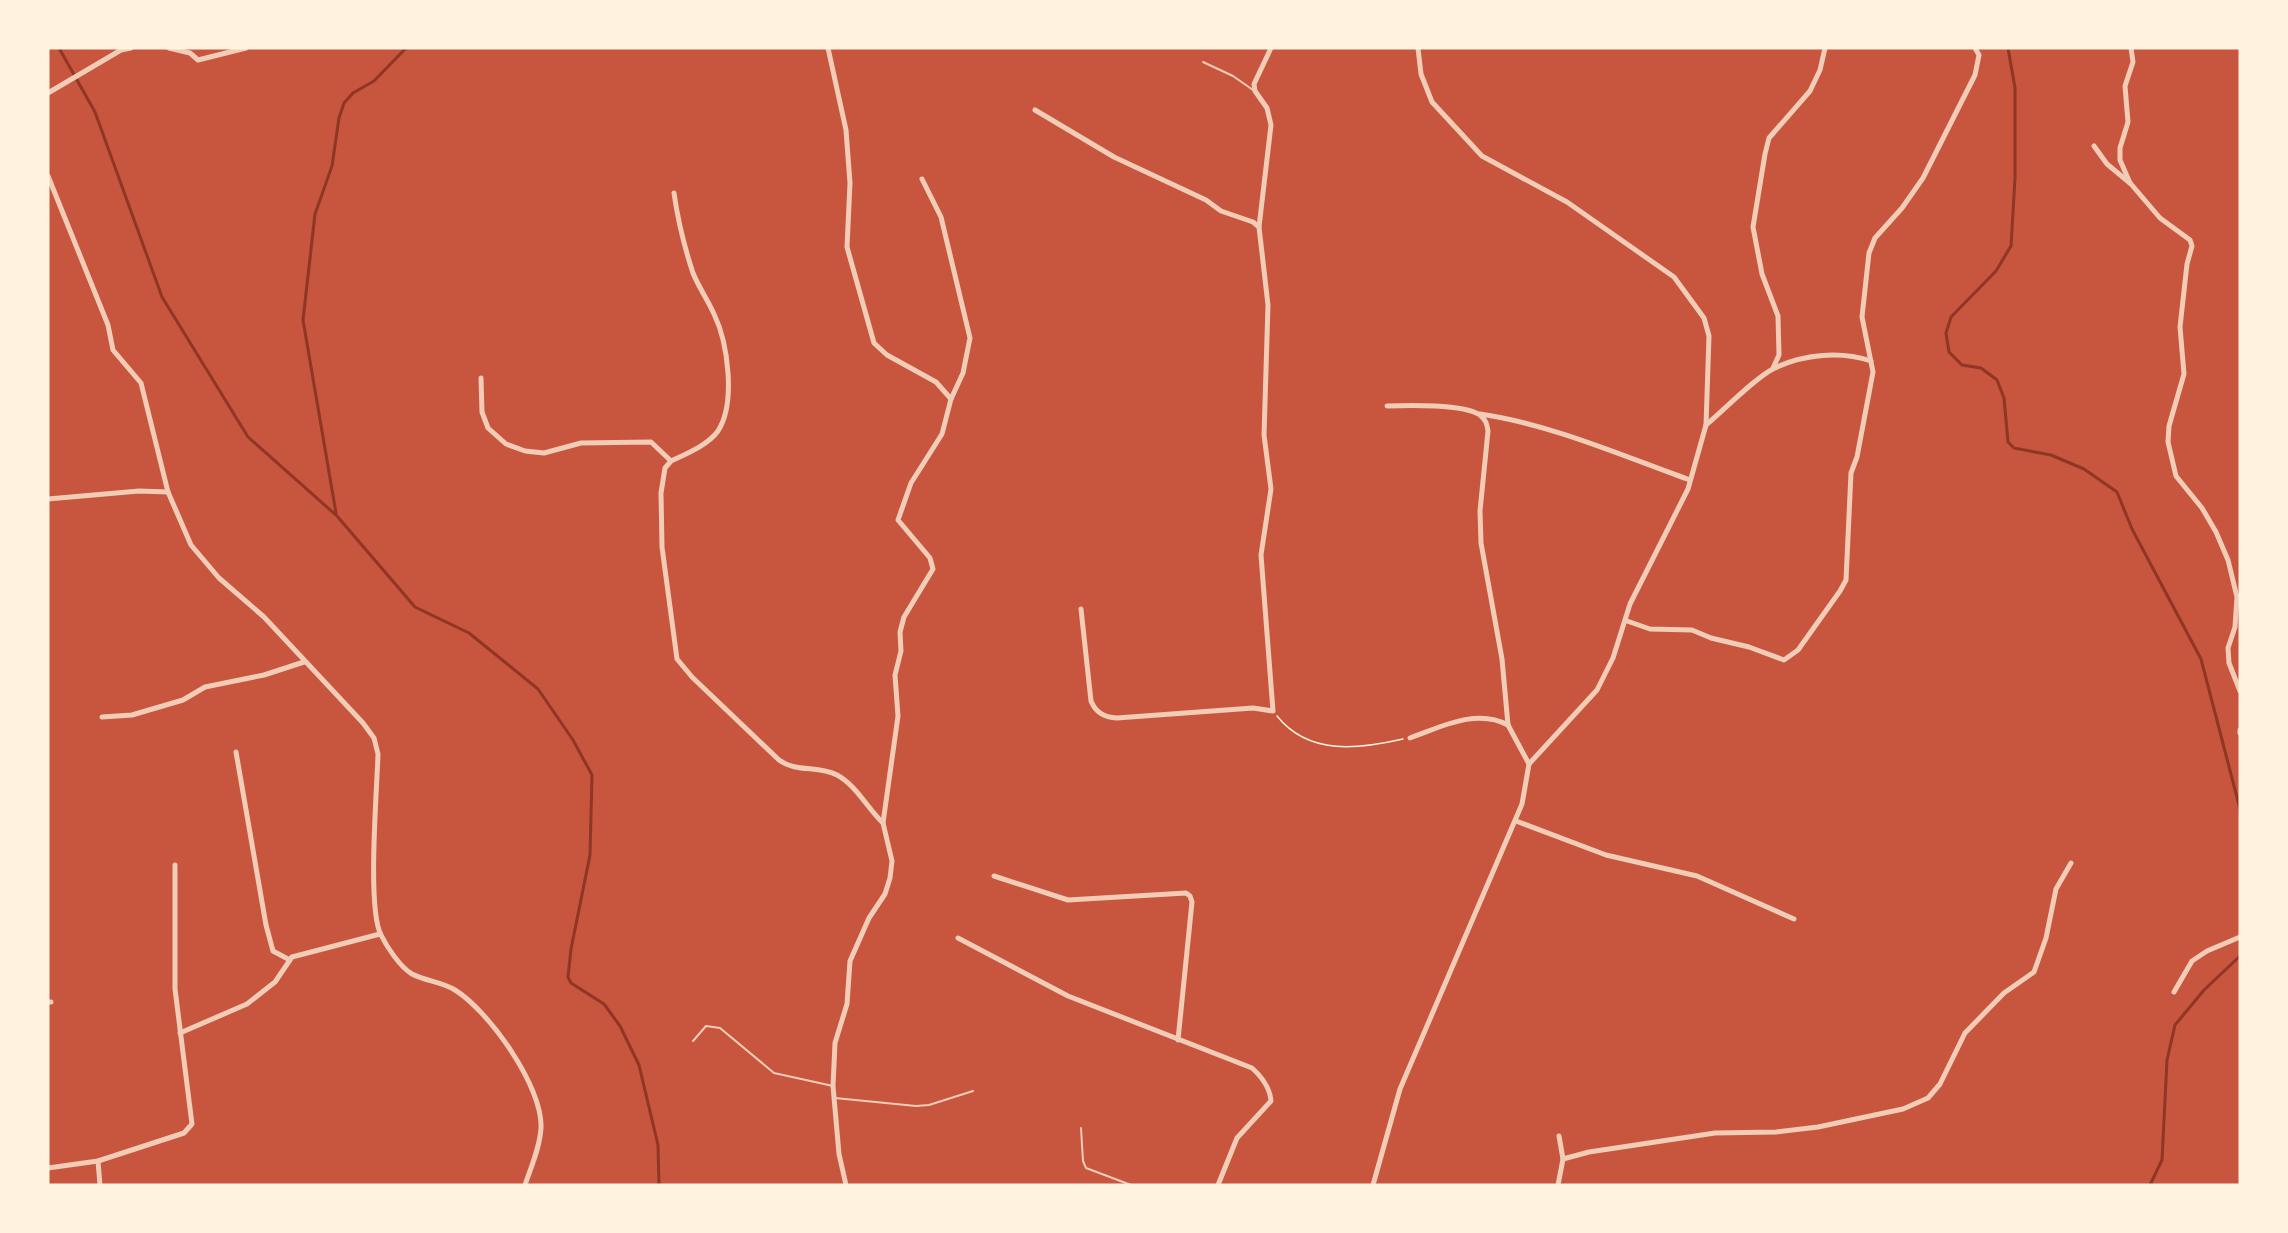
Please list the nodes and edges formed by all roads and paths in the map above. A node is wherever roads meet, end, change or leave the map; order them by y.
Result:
1 (131, 48) edge
2 (169, 48) edge
3 (246, 48) edge
4 (828, 48) edge
5 (1270, 48) edge
6 (1419, 48) edge
7 (1825, 48) edge
8 (1975, 48) edge
9 (2131, 48) edge
10 (120, 49) edge
11 (1203, 62) dead end
12 (1255, 91) junction
13 (48, 93) edge
14 (1035, 110) dead end
15 (2094, 146) dead end
16 (48, 176) edge
17 (922, 179) dead end
18 (2131, 184) junction
19 (48, 190) edge
20 (674, 192) dead end
21 (55, 193) junction
22 (1260, 227) junction
23 (1871, 361) junction
24 (1773, 368) junction
25 (481, 378) dead end
26 (951, 399) junction
27 (1387, 406) dead end
28 (1478, 414) junction
29 (1706, 425) junction
30 (671, 461) junction
31 (1690, 480) junction
32 (168, 492) junction
33 (48, 500) edge
34 (1081, 609) dead end
35 (1627, 621) junction
36 (304, 662) junction
37 (2240, 691) edge
38 (1273, 711) junction
39 (102, 717) dead end
40 (1508, 725) junction
41 (1410, 738) joint
42 (236, 752) dead end
43 (1530, 764) junction
44 (1516, 821) junction
45 (883, 823) junction
46 (2071, 863) dead end
47 (175, 865) dead end
48 (994, 876) dead end
49 (1794, 919) dead end
50 (380, 934) junction
51 (2240, 937) edge
52 (958, 938) dead end
53 (288, 959) junction
54 (2174, 992) dead end
55 (180, 1033) junction
56 (1178, 1040) junction
57 (693, 1041) dead end
58 (833, 1086) junction
59 (973, 1091) dead end
60 (835, 1098) junction
61 (1081, 1128) dead end
62 (1559, 1136) dead end
63 (1563, 1159) junction
64 (98, 1161) junction
65 (48, 1168) edge
66 (100, 1185) edge
67 (525, 1185) edge
68 (846, 1185) edge
69 (1131, 1185) edge
70 (1218, 1185) edge
71 (1373, 1185) edge
72 (1558, 1185) edge

1 - 10 street
2 - 3 street
4 - 26 street
5 - 12 street
6 - 29 street
7 - 24 street
8 - 23 street
9 - 18 street
10 - 13 street
11 - 12 lane
12 - 22 street
14 - 22 street
15 - 18 street
16 - 21 street
17 - 26 street
18 - 37 street
19 - 21 street
20 - 30 street
21 - 32 street
22 - 38 street
23 - 24 street
23 - 35 street
24 - 29 street
25 - 30 street
26 - 45 street
27 - 28 street
28 - 31 street
28 - 40 street
29 - 31 street
30 - 45 street
31 - 35 street
32 - 33 street
32 - 36 street
34 - 38 street
35 - 43 street
36 - 39 street
36 - 50 street
38 - 41 path
40 - 41 street
40 - 43 street
42 - 53 street
43 - 44 street
44 - 49 street
44 - 71 street
45 - 58 street
46 - 63 street
47 - 55 street
48 - 56 street
50 - 53 street
50 - 67 street
51 - 54 street
52 - 56 street
53 - 55 street
55 - 64 street
56 - 70 street
57 - 58 lane
58 - 60 street
59 - 60 lane
60 - 68 street
61 - 69 lane
62 - 63 street
63 - 72 street
64 - 65 street
64 - 66 street

